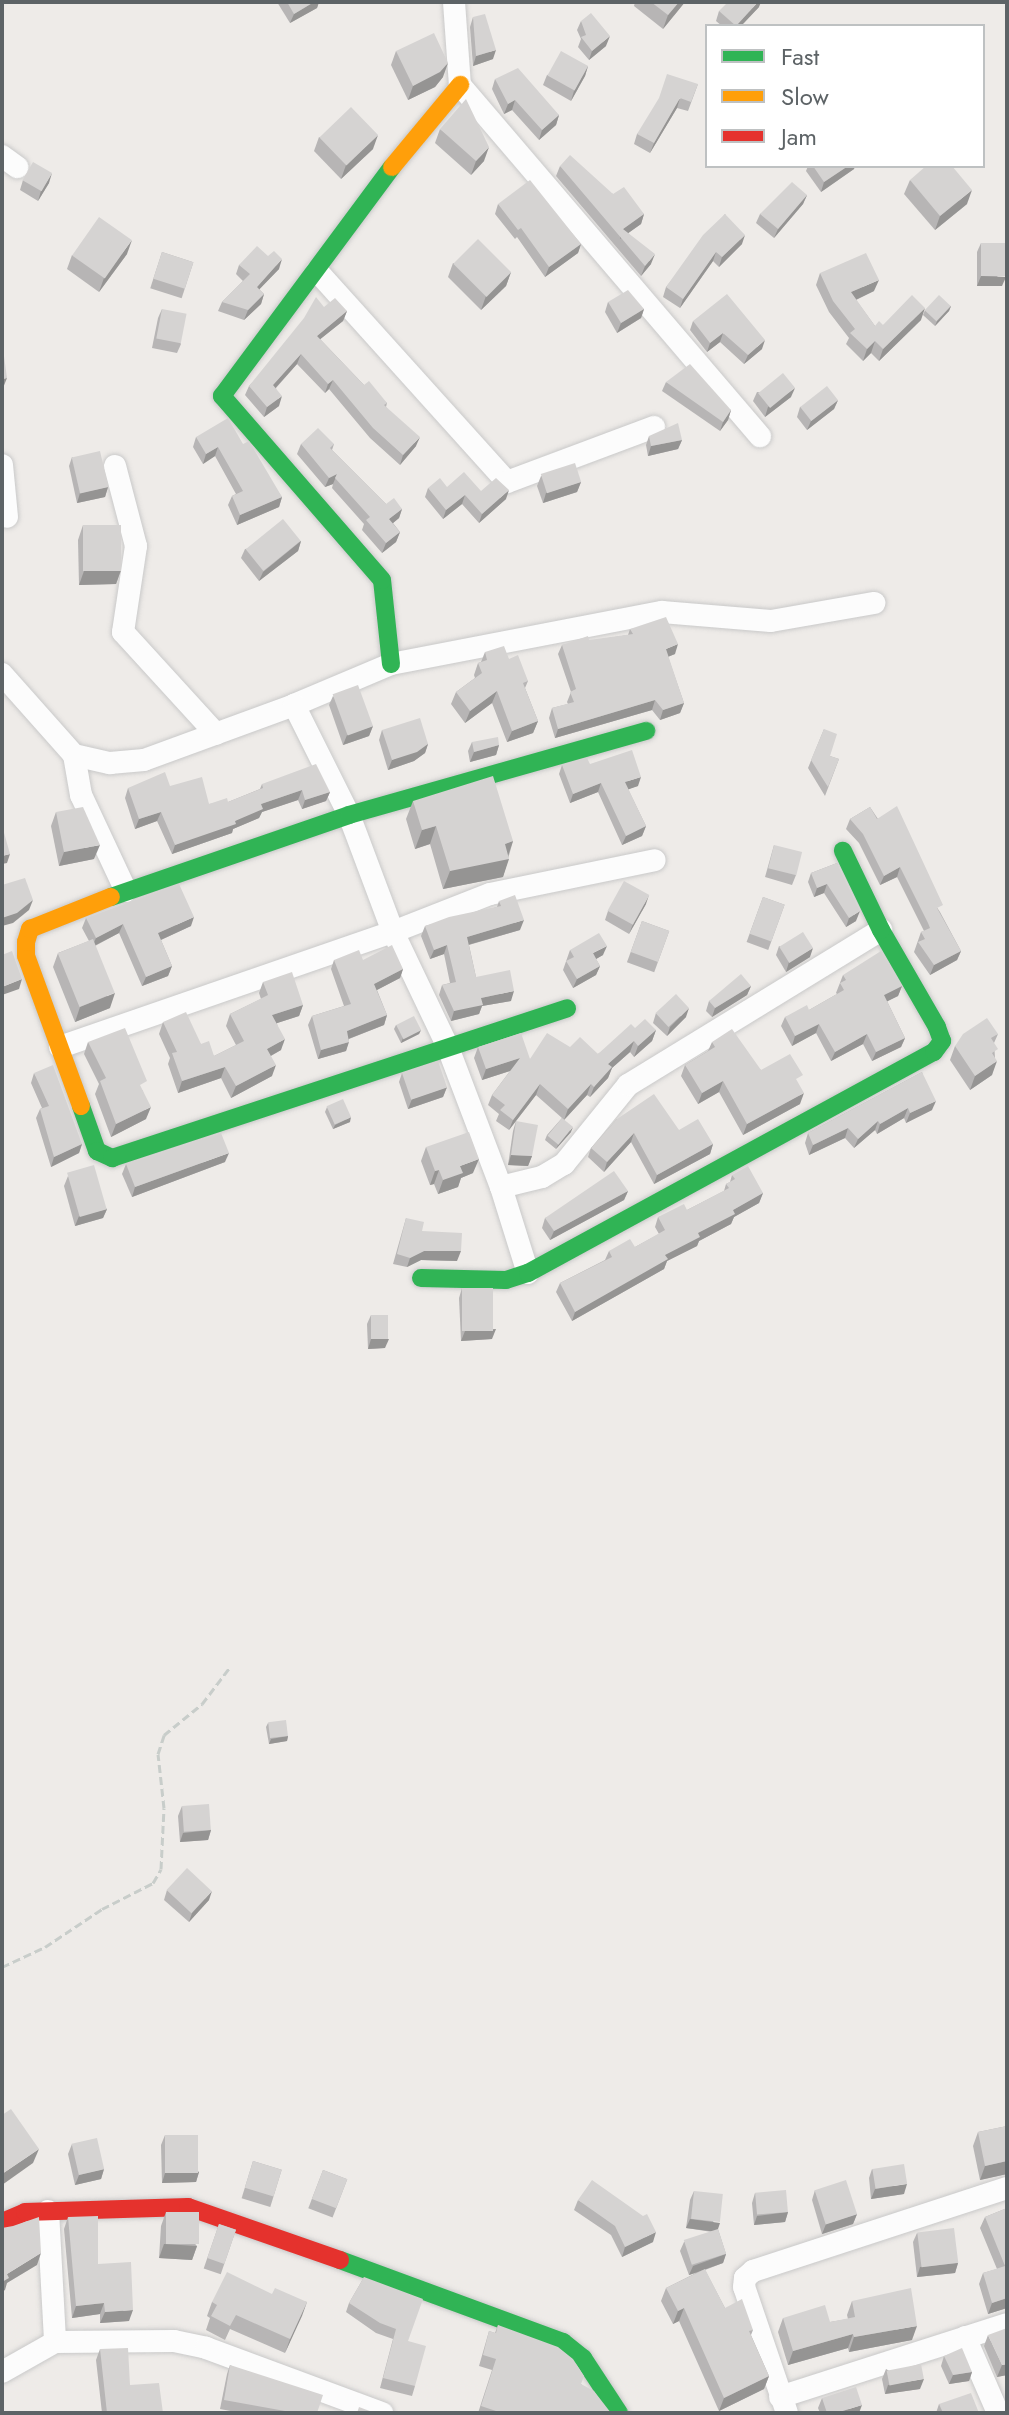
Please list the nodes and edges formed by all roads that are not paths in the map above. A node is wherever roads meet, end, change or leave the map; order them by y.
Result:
1 (454, 2) edge
2 (460, 85) junction
3 (317, 271) junction
4 (654, 427) dead end
5 (760, 436) dead end
6 (2, 465) edge
7 (115, 466) dead end
8 (7, 517) dead end
9 (874, 603) dead end
10 (391, 664) junction
11 (2, 674) edge
12 (294, 705) junction
13 (646, 731) dead end
14 (216, 734) junction
15 (74, 755) junction
16 (349, 815) junction
17 (843, 851) dead end
18 (655, 860) dead end
19 (126, 891) junction
20 (881, 930) junction
21 (393, 932) junction
22 (567, 1008) dead end
23 (447, 1045) junction
24 (60, 1047) junction
25 (501, 1187) junction
26 (528, 1273) junction
27 (421, 1278) dead end
28 (1007, 2188) edge
29 (48, 2211) junction
30 (2, 2222) edge
31 (1007, 2324) edge
32 (965, 2337) junction
33 (55, 2342) junction
34 (2, 2372) edge
35 (783, 2405) edge
36 (382, 2413) edge
37 (619, 2413) edge
38 (998, 2413) edge

1 - 2 street
2 - 3 street
2 - 5 street
3 - 4 street
3 - 10 street
6 - 8 street
7 - 14 street
9 - 10 street
10 - 12 street
11 - 15 street
12 - 14 street
12 - 16 street
13 - 16 street
14 - 15 street
15 - 19 street
16 - 19 street
16 - 21 street
17 - 20 street
18 - 21 street
19 - 24 street
20 - 25 street
20 - 26 street
21 - 23 street
21 - 24 street
22 - 23 street
23 - 24 street
23 - 25 street
25 - 26 street
26 - 27 street
28 - 35 street
29 - 30 street
29 - 33 street
29 - 37 street
31 - 32 street
32 - 35 street
32 - 38 street
33 - 34 street
33 - 36 street

